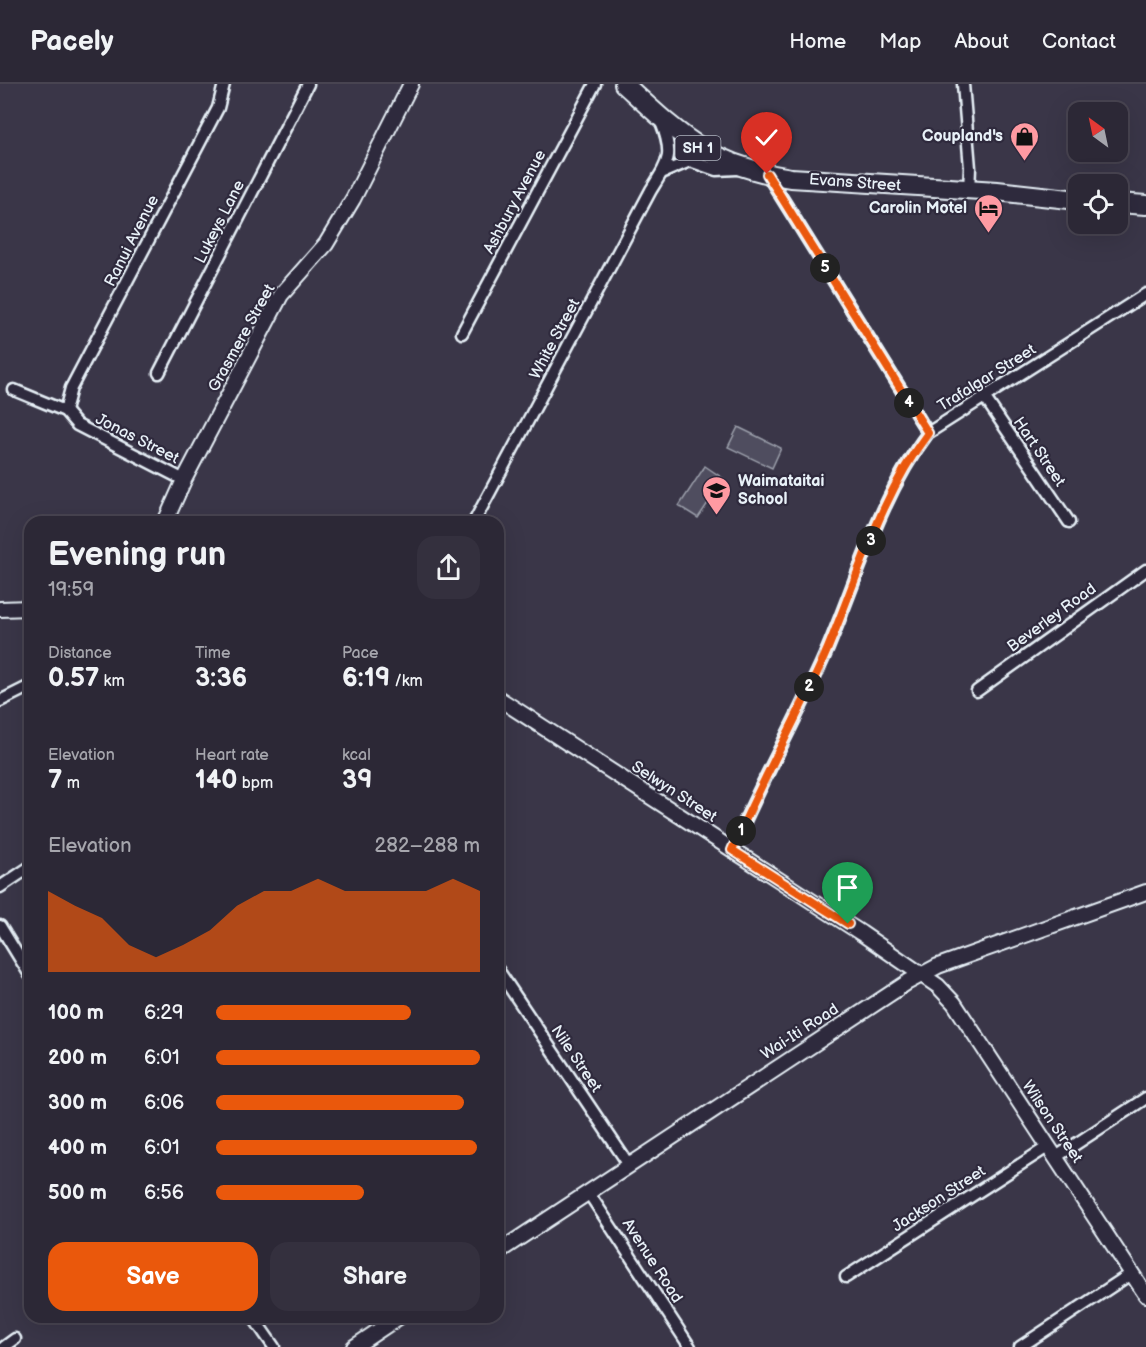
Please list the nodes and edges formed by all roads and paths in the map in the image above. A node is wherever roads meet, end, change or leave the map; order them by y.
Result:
1 (225, 84) edge
2 (308, 84) edge
3 (411, 84) edge
4 (595, 84) edge
5 (624, 84) edge
6 (963, 84) edge
7 (659, 116) junction
8 (744, 168) junction
9 (664, 172) junction
10 (767, 174) junction
11 (969, 191) junction
12 (1068, 199) edge
13 (1128, 204) edge
14 (1146, 205) edge
15 (1146, 294) edge
16 (462, 333) dead end
17 (159, 373) dead end
18 (14, 390) dead end
19 (985, 398) junction
20 (65, 411) junction
21 (928, 433) junction
22 (184, 480) junction
23 (168, 516) edge
24 (477, 516) edge
25 (1069, 522) dead end
26 (1146, 570) edge
27 (24, 608) edge
28 (0, 609) edge
29 (24, 689) edge
30 (976, 691) dead end
31 (0, 701) edge
32 (504, 702) edge
33 (732, 850) junction
34 (24, 871) edge
35 (0, 887) edge
36 (1146, 892) edge
37 (0, 926) edge
38 (24, 965) edge
39 (921, 975) junction
40 (504, 979) edge
41 (1146, 1098) edge
42 (1053, 1151) junction
43 (628, 1165) junction
44 (588, 1192) junction
45 (504, 1248) edge
46 (1132, 1273) junction
47 (846, 1277) dead end
48 (1146, 1295) edge
49 (257, 1323) edge
50 (390, 1323) edge
51 (15, 1339) dead end
52 (4, 1347) edge
53 (273, 1347) edge
54 (354, 1347) edge
55 (690, 1347) edge
56 (1020, 1347) edge

1 - 20 street, Ranui Avenue
2 - 17 street, Lukeys Lane
3 - 22 street, Grasmere Street
4 - 16 street, Ashbury Avenue
5 - 7 highway, Evans Street / SH 1
6 - 11 street
7 - 8 highway, Evans Street / SH 1
7 - 9 street, White Street
8 - 9 street
8 - 10 highway, Evans Street / SH 1
9 - 24 street, White Street
10 - 11 highway, Evans Street / SH 1
10 - 21 street
11 - 12 highway, Evans Street / SH 1
13 - 14 highway
15 - 19 street, Trafalgar Street
18 - 20 street, Jonas Street
19 - 21 street, Trafalgar Street
19 - 25 street, Hart Street
20 - 22 street, Jonas Street
21 - 33 street, Trafalgar Street
22 - 23 street, Grasmere Street
26 - 30 street, Beverley Road
27 - 28 street
29 - 31 street
32 - 33 street, Selwyn Street
33 - 39 street, Selwyn Street
34 - 35 street
36 - 39 street, Wai-Iti Road
37 - 38 street
39 - 42 street, Wilson Street
39 - 43 street, Wai-Iti Road
40 - 43 street, Nile Street
41 - 42 street, Jackson Street
42 - 46 street, Wilson Street
42 - 47 street, Jackson Street
43 - 44 street, Wai-Iti Road
44 - 45 street, Wai-Iti Road
44 - 55 street, Avenue Road
46 - 48 street, Wilson Street
46 - 56 street
49 - 53 street
50 - 54 street
51 - 52 street

